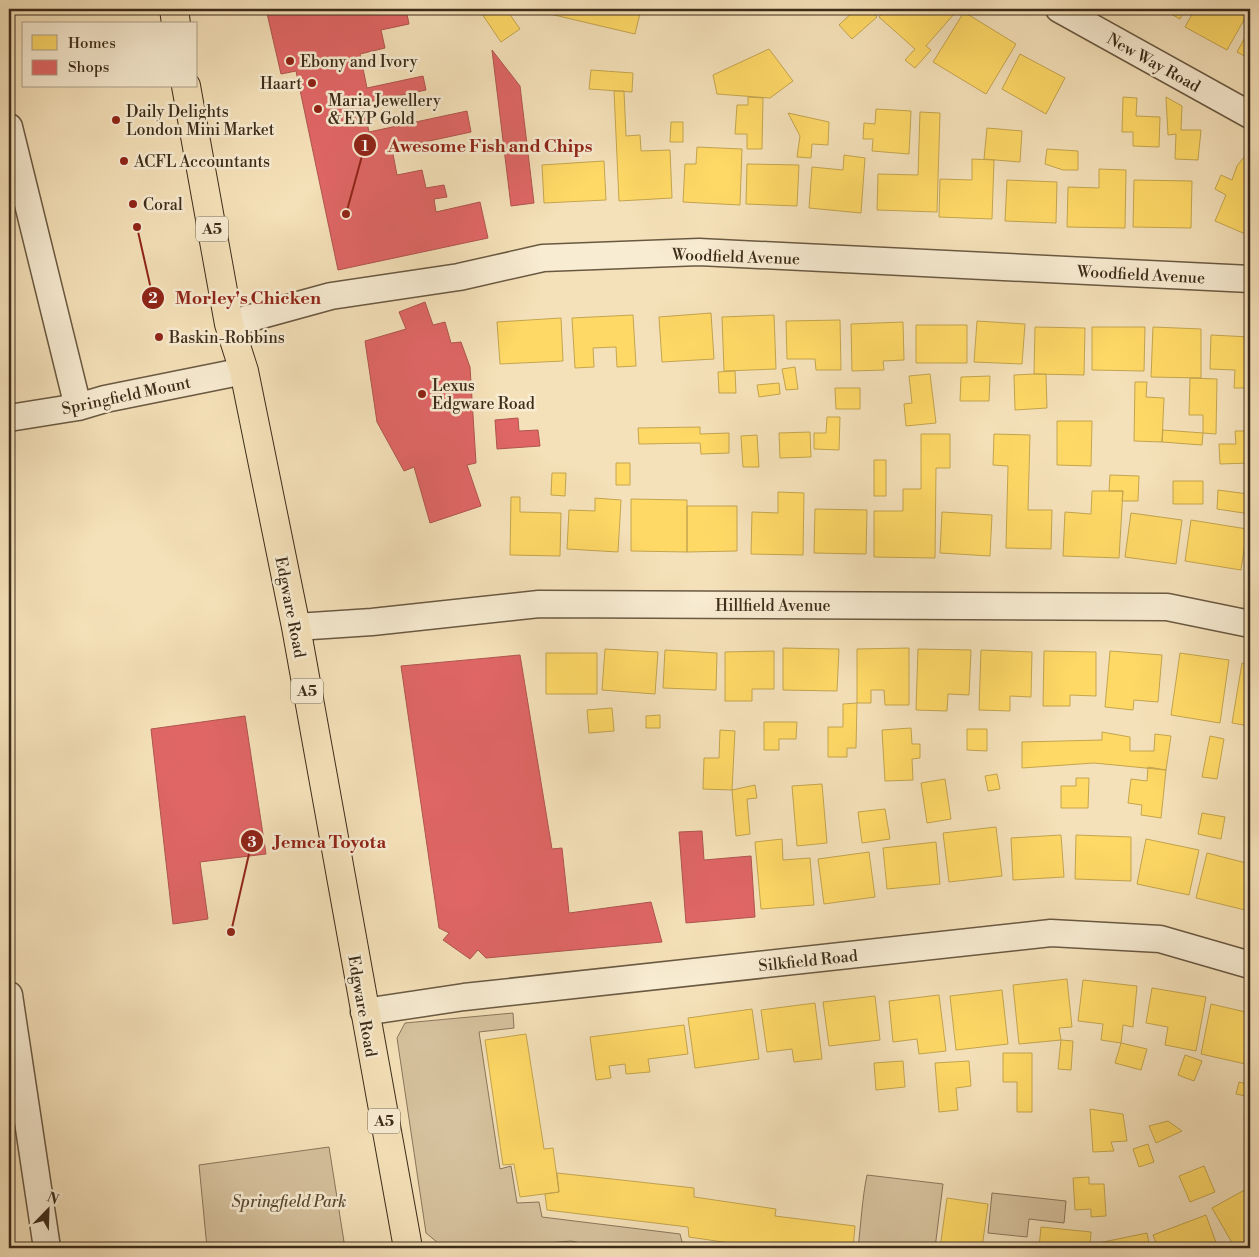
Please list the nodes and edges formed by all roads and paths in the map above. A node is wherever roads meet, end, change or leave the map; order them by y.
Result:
1 (174, 9) edge
2 (1059, 9) edge
3 (176, 22) edge
4 (186, 88) edge
5 (1250, 115) edge
6 (9, 127) edge
7 (1250, 279) edge
8 (230, 324) junction
9 (244, 371) junction
10 (78, 407) junction
11 (9, 418) edge
12 (1250, 624) edge
13 (296, 627) junction
14 (1250, 965) edge
15 (9, 995) edge
16 (364, 1012) junction
17 (13, 1048) edge
18 (47, 1248) edge
19 (408, 1248) edge

1 - 3 main road
2 - 5 street, New Way Road
4 - 8 main road, Edgware Road / A5
6 - 10 street
7 - 8 street, Woodfield Avenue
8 - 9 main road, Edgware Road / A5
9 - 10 street, Springfield Mount
9 - 13 main road, Edgware Road / A5
10 - 11 street, Springfield Mount
12 - 13 street, Hillfield Avenue
13 - 16 main road, Edgware Road / A5
14 - 16 street, Silkfield Road
15 - 17 street
16 - 19 main road, Edgware Road / A5
17 - 18 street

